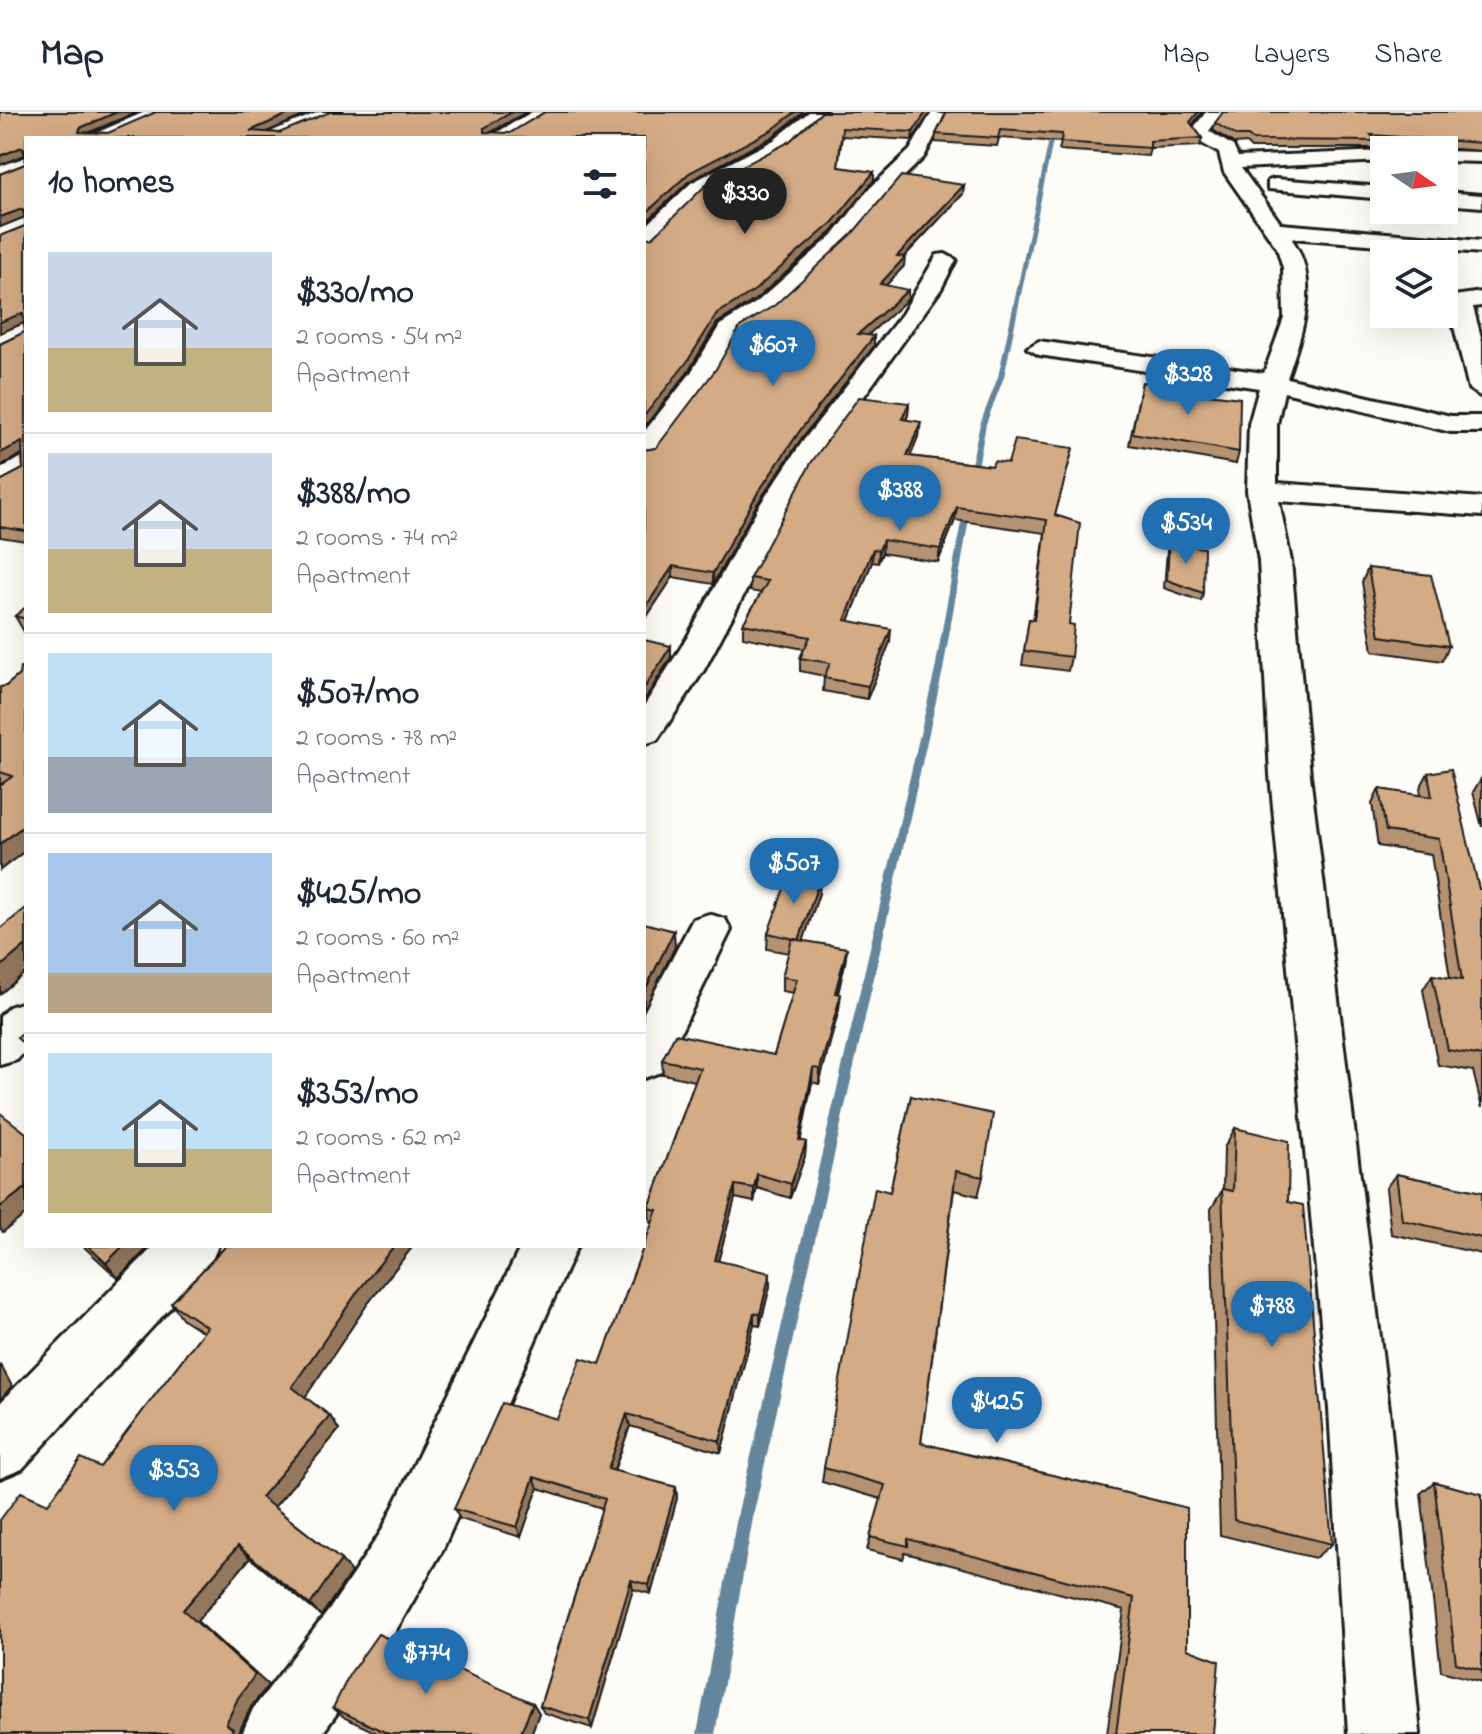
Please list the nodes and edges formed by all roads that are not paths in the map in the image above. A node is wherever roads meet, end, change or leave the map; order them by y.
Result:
1 (160, 112) edge
2 (334, 112) edge
3 (545, 112) edge
4 (818, 112) edge
5 (1215, 112) edge
6 (938, 115) dead end
7 (98, 136) edge
8 (269, 136) edge
9 (500, 136) edge
10 (1458, 156) edge
11 (1482, 157) edge
12 (1370, 158) edge
13 (1235, 172) junction
14 (1370, 191) edge
15 (1458, 199) edge
16 (1482, 201) edge
17 (1275, 230) junction
18 (646, 238) edge
19 (1482, 247) edge
20 (945, 260) dead end
21 (1482, 299) edge
22 (1039, 348) dead end
23 (1273, 382) junction
24 (1482, 389) edge
25 (1482, 424) edge
26 (646, 448) edge
27 (24, 465) edge
28 (0, 482) edge
29 (1262, 491) junction
30 (1482, 507) edge
31 (646, 729) edge
32 (709, 930) dead end
33 (24, 1022) edge
34 (0, 1046) edge
35 (646, 1054) edge
36 (189, 1248) edge
37 (549, 1248) edge
38 (0, 1447) edge
39 (278, 1734) edge
40 (1384, 1734) edge

1 - 7 street
2 - 8 street
3 - 9 street
4 - 18 street
5 - 13 street
6 - 26 street
10 - 11 street
12 - 13 street
13 - 14 street
13 - 17 street
15 - 16 street
17 - 19 street
17 - 23 street
20 - 31 street
21 - 24 street
22 - 23 street
23 - 25 street
23 - 29 street
27 - 28 street
29 - 30 street
29 - 40 street
32 - 35 street
33 - 34 street
36 - 38 street
37 - 39 street

